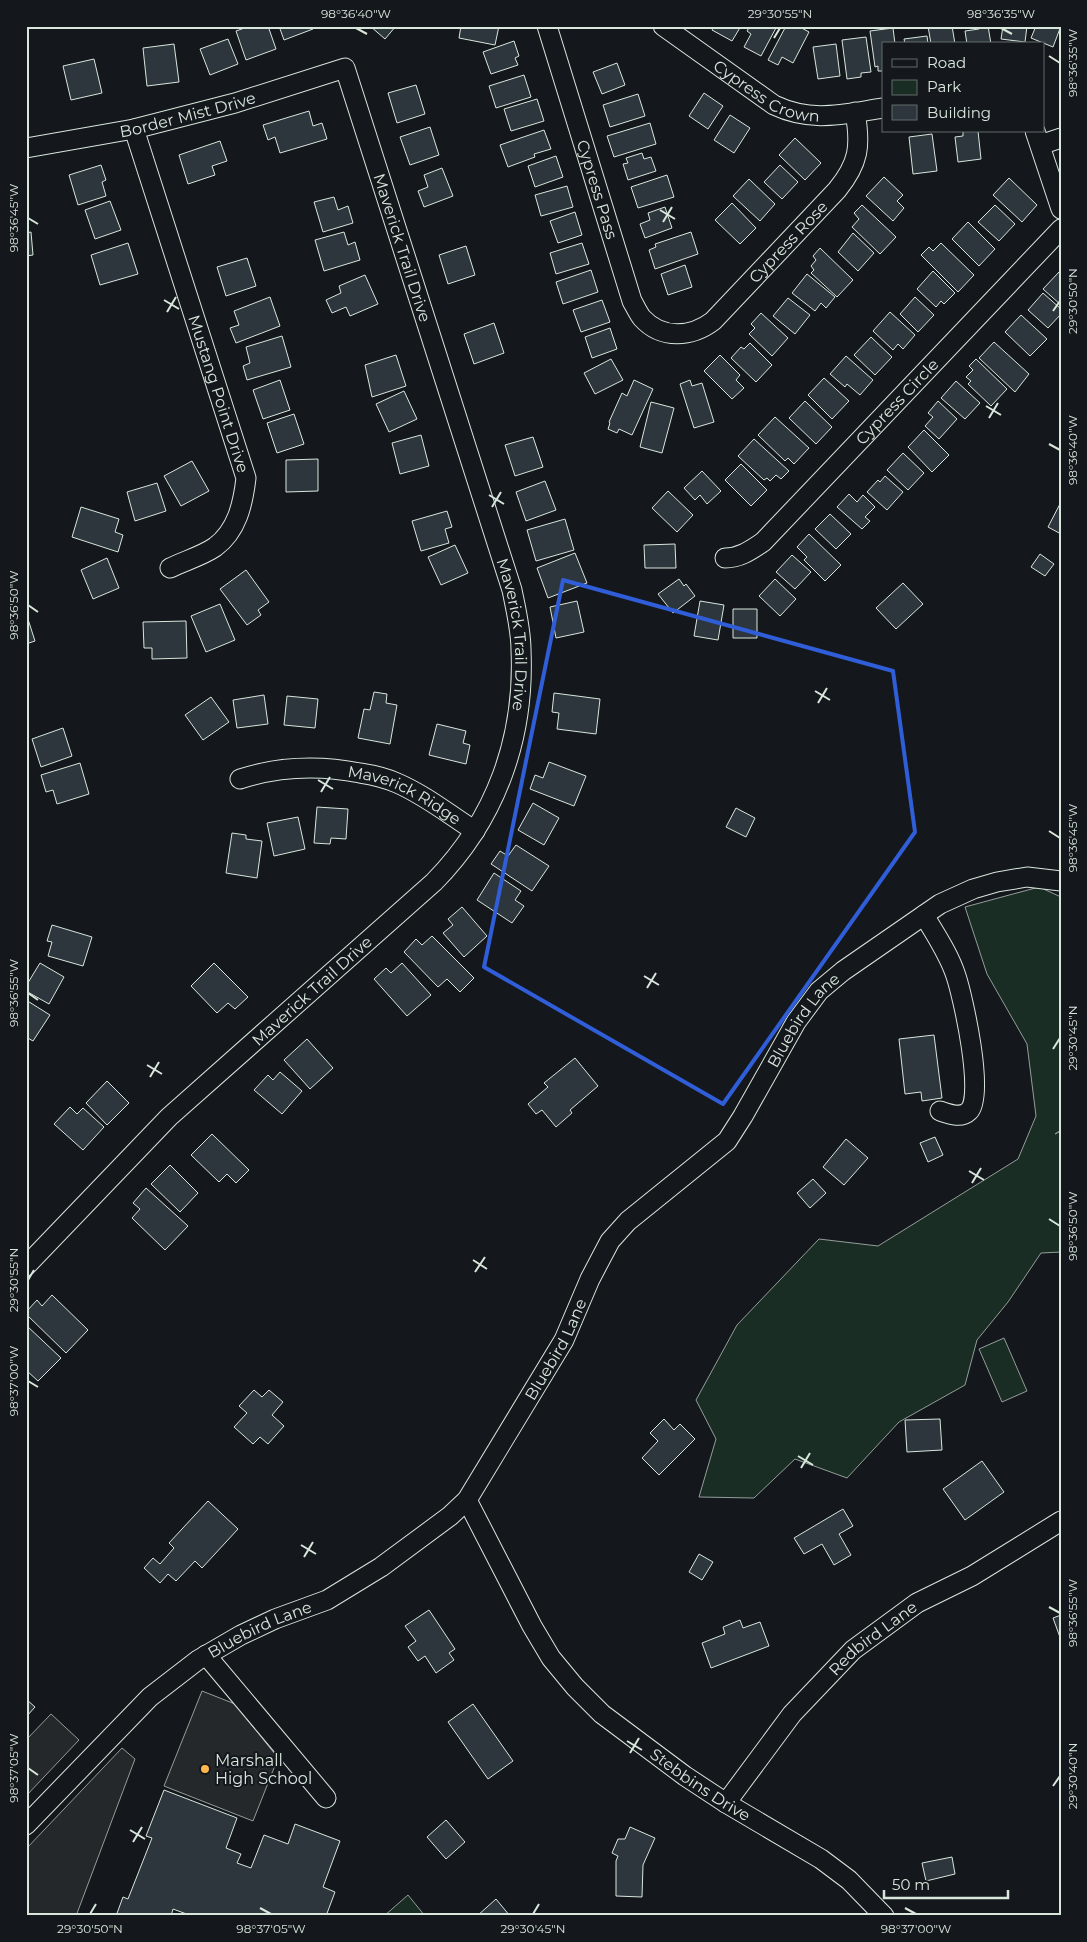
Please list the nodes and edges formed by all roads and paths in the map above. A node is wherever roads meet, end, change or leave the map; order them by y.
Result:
1 (546, 26) edge
2 (663, 26) edge
3 (345, 68) joint
4 (882, 108) edge
5 (855, 112) junction
6 (134, 129) junction
7 (1037, 138) edge
8 (1061, 138) edge
9 (26, 148) edge
10 (1055, 173) edge
11 (1061, 209) edge
12 (1061, 229) edge
13 (672, 334) joint
14 (724, 558) dead end
15 (170, 568) dead end
16 (240, 779) dead end
17 (475, 831) junction
18 (1061, 882) edge
19 (924, 915) junction
20 (940, 1111) dead end
21 (26, 1266) edge
22 (467, 1500) junction
23 (1061, 1521) edge
24 (206, 1655) junction
25 (326, 1798) dead end
26 (726, 1803) junction
27 (26, 1824) edge
28 (884, 1916) edge

1 - 13 street, Cypress Pass
2 - 5 street, Cypress Crown
3 - 6 street, Border Mist Drive
3 - 17 street, Maverick Trail Drive
4 - 5 street, Cypress Crown
5 - 13 street, Cypress Rose
6 - 9 street, Border Mist Drive
6 - 15 street, Mustang Point Drive
7 - 8 street
7 - 10 street
10 - 11 street
12 - 14 street, Cypress Circle
16 - 17 street, Maverick Ridge
17 - 21 street, Maverick Trail Drive
18 - 19 street, Bluebird Lane
19 - 20 street
19 - 22 street, Bluebird Lane
22 - 24 street, Bluebird Lane
22 - 26 street, Stebbins Drive
23 - 26 street, Redbird Lane
24 - 25 street
24 - 27 street, Bluebird Lane
26 - 28 street, Stebbins Drive

